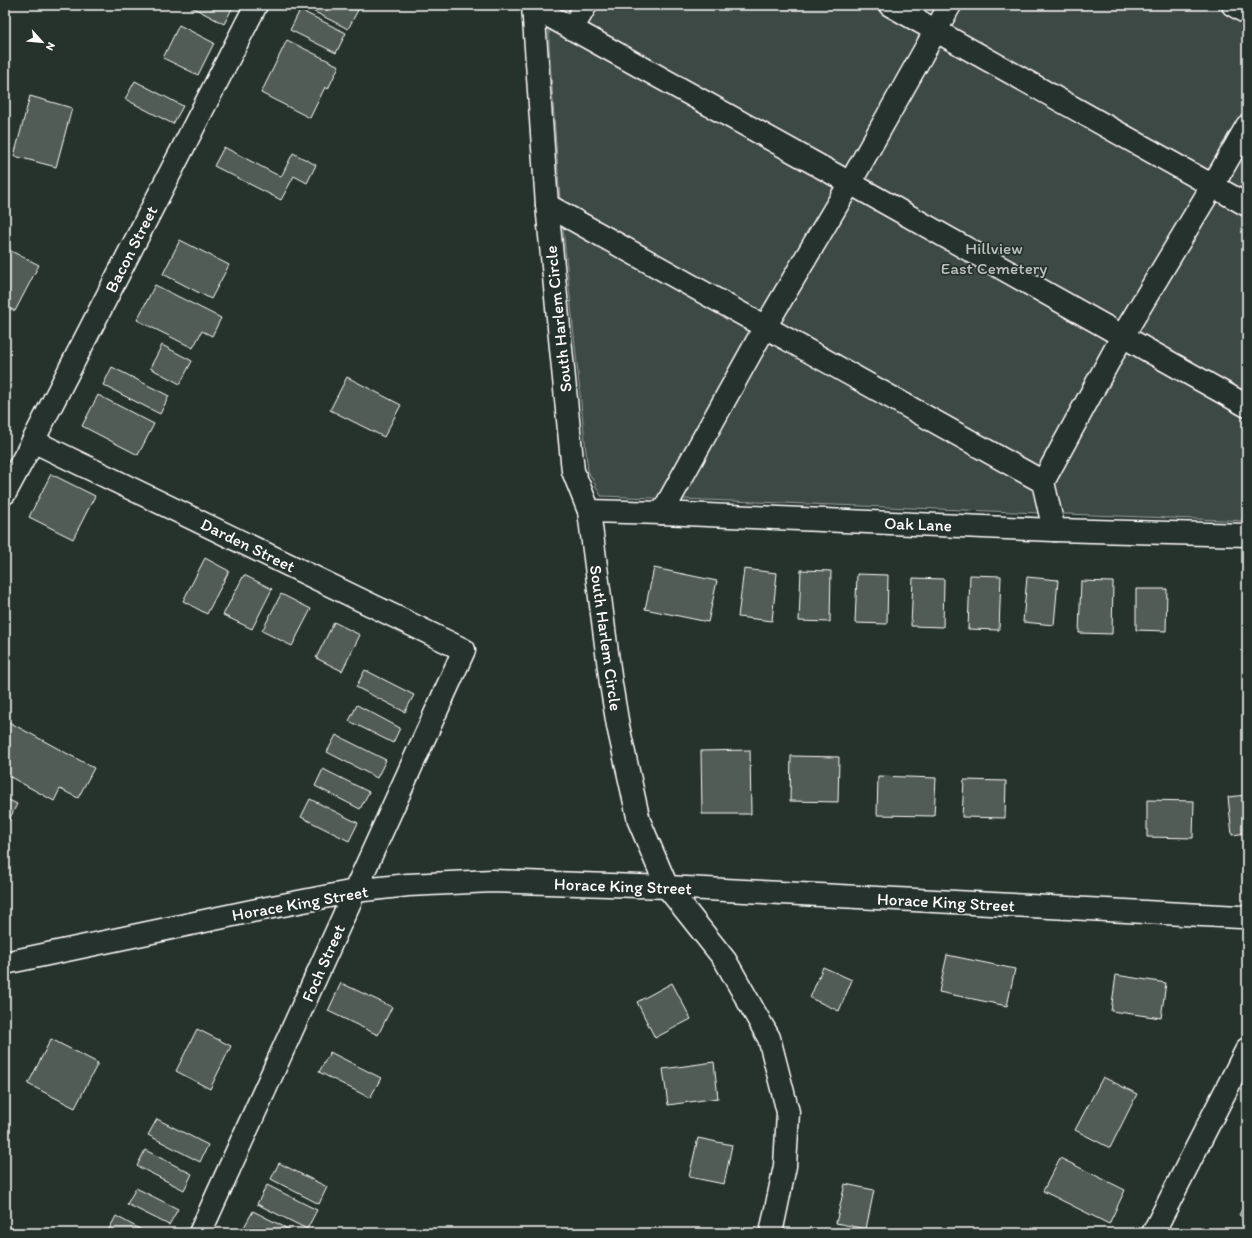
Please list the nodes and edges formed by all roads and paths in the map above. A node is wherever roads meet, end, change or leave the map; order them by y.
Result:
1 (256, 5) edge
2 (586, 5) edge
3 (890, 5) edge
4 (950, 5) edge
5 (1233, 5) edge
6 (533, 6) edge
7 (1247, 13) edge
8 (572, 29) junction
9 (936, 31) junction
10 (1247, 126) edge
11 (850, 183) junction
12 (1213, 186) junction
13 (547, 205) junction
14 (1247, 205) edge
15 (765, 327) junction
16 (1122, 337) junction
17 (1247, 406) edge
18 (33, 441) junction
19 (1043, 482) junction
20 (5, 493) edge
21 (589, 511) junction
22 (662, 513) junction
23 (1054, 530) junction
24 (1247, 535) edge
25 (464, 650) joint
26 (666, 887) junction
27 (356, 891) junction
28 (1247, 916) edge
29 (5, 963) edge
30 (1247, 1049) edge
31 (200, 1233) edge
32 (771, 1233) edge
33 (1153, 1233) edge

1 - 18 street, Bacon Street
2 - 8 street
3 - 9 street
4 - 9 street
5 - 7 street
6 - 8 street
6 - 13 street, South Harlem Circle
8 - 11 street
9 - 11 street
9 - 12 street
10 - 12 street
11 - 15 street
11 - 16 street
12 - 14 street
12 - 16 street
13 - 15 street
13 - 21 street, South Harlem Circle
15 - 19 street
15 - 22 street
16 - 17 street
16 - 19 street
18 - 20 street, Bacon Street
18 - 25 street, Darden Street
19 - 23 street
21 - 22 street, Oak Lane
21 - 26 street, South Harlem Circle
22 - 23 street, Oak Lane
23 - 24 street, Oak Lane
25 - 27 street, Foch Street
26 - 27 street, Horace King Street
26 - 28 street, Horace King Street
26 - 32 street, South Harlem Circle
27 - 29 street, Horace King Street
27 - 31 street, Foch Street
30 - 33 street

